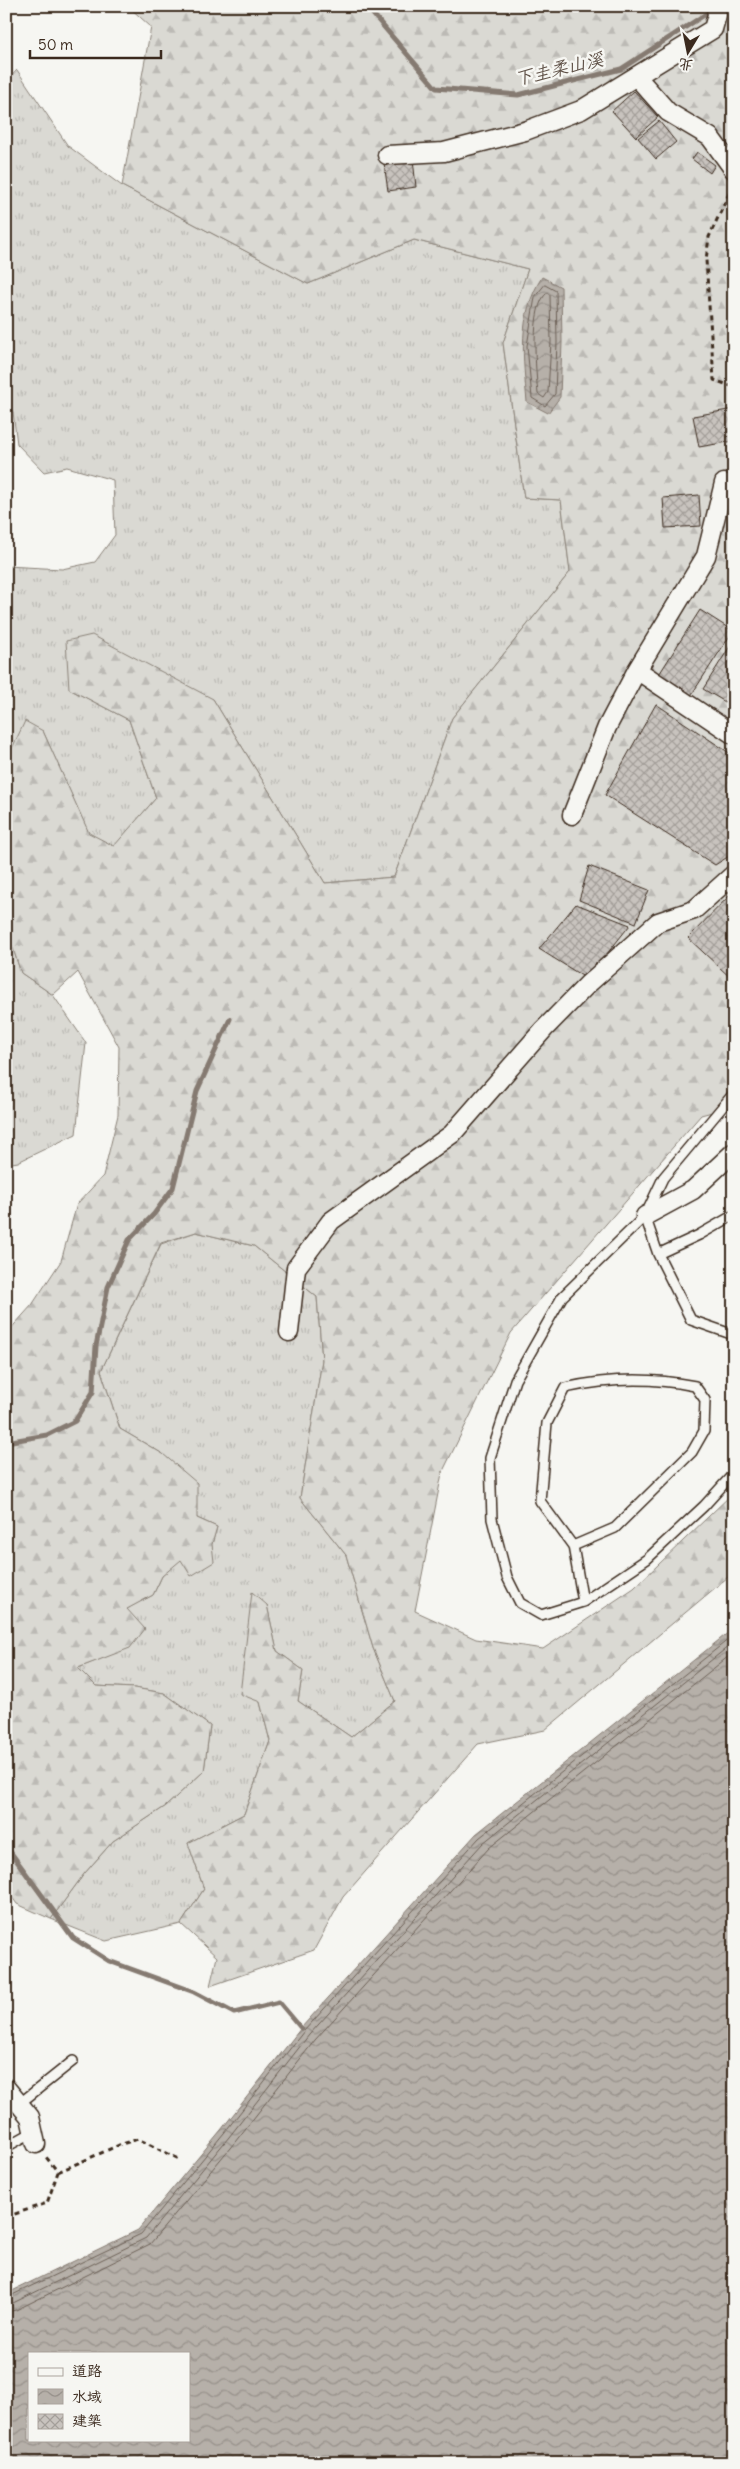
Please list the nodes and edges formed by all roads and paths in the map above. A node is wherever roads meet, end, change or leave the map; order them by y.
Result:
1 (716, 11) edge
2 (636, 76) junction
3 (387, 155) dead end
4 (734, 170) edge
5 (734, 183) edge
6 (734, 387) edge
7 (724, 483) dead end
8 (637, 670) junction
9 (734, 735) edge
10 (572, 815) dead end
11 (734, 874) edge
12 (734, 1093) edge
13 (734, 1152) edge
14 (734, 1215) edge
15 (645, 1216) junction
16 (658, 1254) junction
17 (289, 1332) dead end
18 (734, 1335) edge
19 (734, 1473) edge
20 (573, 1546) junction
21 (583, 1602) junction
22 (73, 2061) dead end
23 (6, 2088) edge
24 (18, 2104) junction
25 (35, 2138) junction
26 (6, 2147) edge
27 (179, 2159) dead end
28 (58, 2172) junction
29 (6, 2217) edge

1 - 2 street
2 - 3 street
2 - 4 street
5 - 6 path
7 - 8 street
8 - 9 street
8 - 10 street
11 - 17 street
12 - 15 lane
13 - 15 street
14 - 16 lane
15 - 16 lane
15 - 21 lane
16 - 18 lane
19 - 21 lane
20 - 20 lane
20 - 21 lane
22 - 24 lane
23 - 24 street
24 - 25 street
25 - 26 lane
25 - 28 path
27 - 28 path
28 - 29 path

